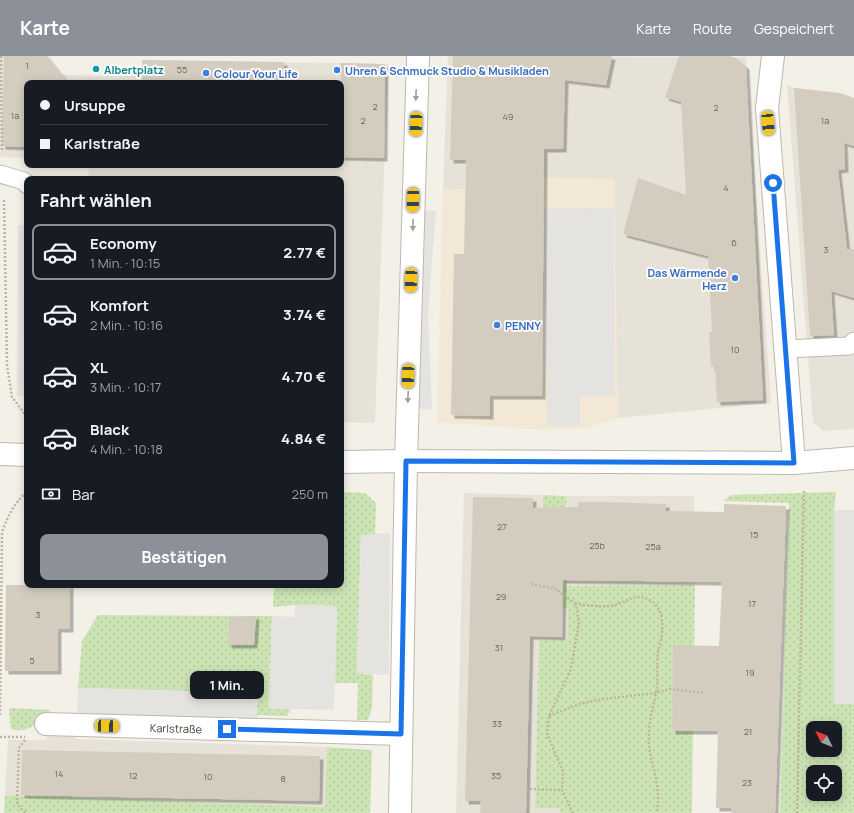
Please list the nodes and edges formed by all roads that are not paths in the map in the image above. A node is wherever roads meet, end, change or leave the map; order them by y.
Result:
1 (418, 56) edge
2 (774, 56) edge
3 (2, 174) edge
4 (24, 181) edge
5 (854, 341) edge
6 (786, 349) junction
7 (0, 454) edge
8 (24, 455) edge
9 (854, 458) edge
10 (406, 461) junction
11 (344, 462) edge
12 (799, 463) junction
13 (46, 724) road end
14 (401, 734) junction
15 (400, 813) edge

1 -> 10 street
2 - 6 street
3 - 4 lane
5 - 6 lane
6 - 12 street
7 - 8 street
9 - 12 street
10 - 11 street
10 - 12 street
10 - 14 street
13 - 14 street, Karlstraße
14 - 15 street

